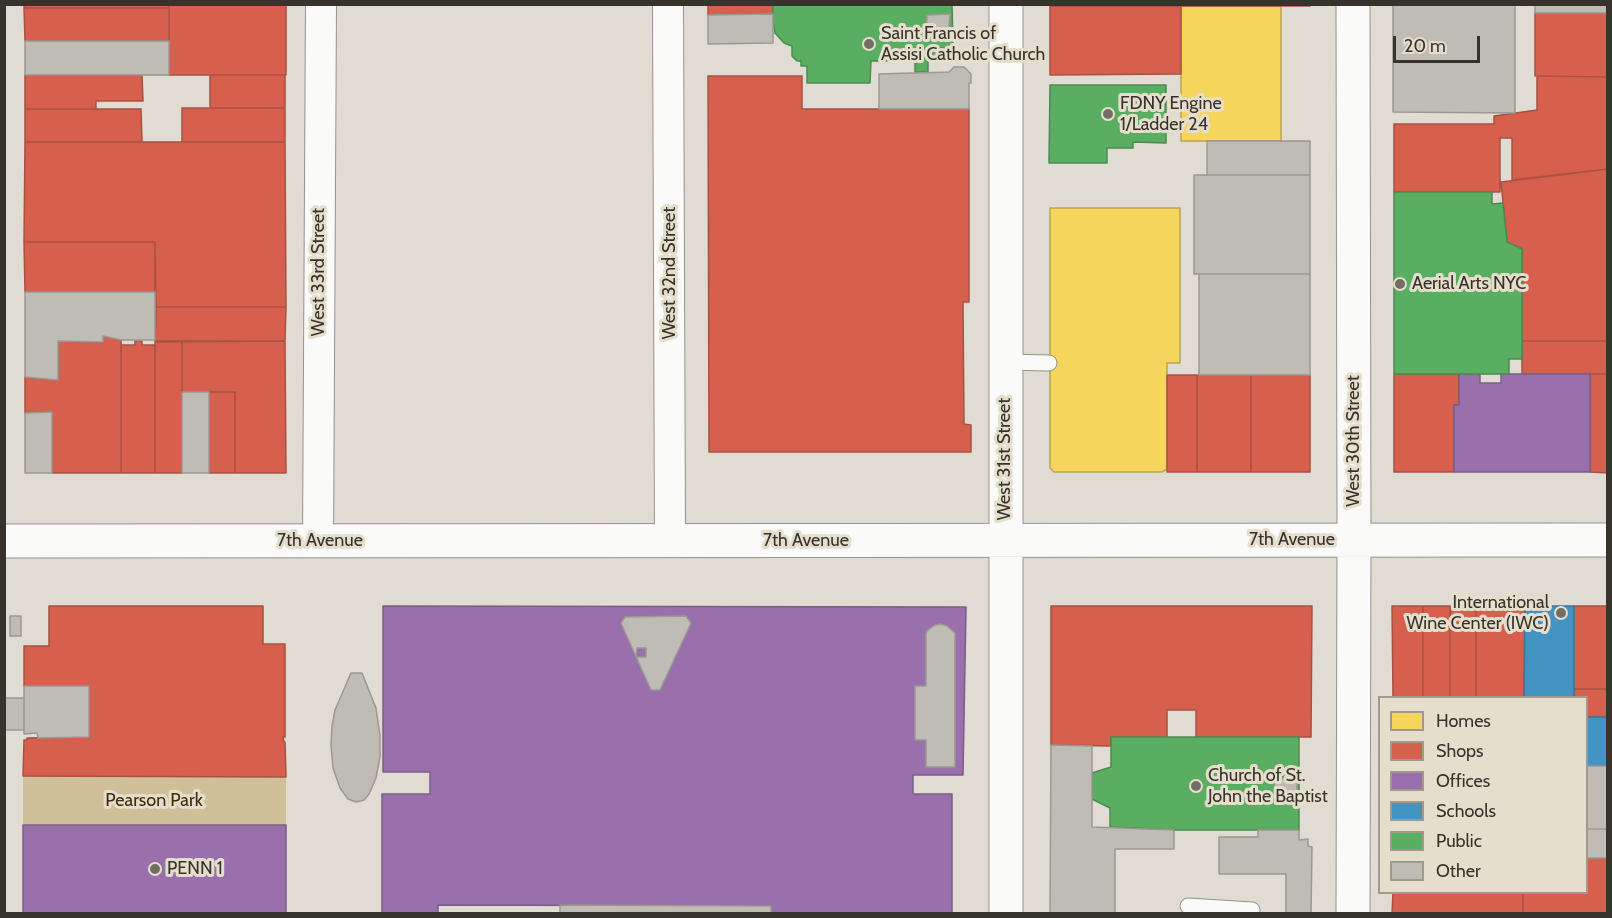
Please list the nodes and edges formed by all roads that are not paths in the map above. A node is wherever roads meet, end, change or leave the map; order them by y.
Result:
1 (321, 4) edge
2 (668, 4) edge
3 (1006, 4) edge
4 (1353, 4) edge
5 (1005, 362) junction
6 (1049, 363) dead end
7 (318, 540) junction
8 (1354, 540) junction
9 (1608, 540) edge
10 (4, 541) edge
11 (670, 541) junction
12 (1005, 542) junction
13 (1188, 906) dead end
14 (1006, 914) edge
15 (1252, 914) edge
16 (1353, 914) edge

1 - 7 street, West 33rd Street
2 - 11 street, West 32nd Street
3 - 5 street, West 31st Street
4 - 8 street, West 30th Street
5 - 6 lane
5 - 12 street, West 31st Street
7 - 10 street, 7th Avenue
7 - 11 street, 7th Avenue
8 - 9 street, 7th Avenue
8 - 12 street, 7th Avenue
8 - 16 street, West 30th Street
11 - 12 street, 7th Avenue
12 - 14 street, West 31st Street
13 - 15 lane

